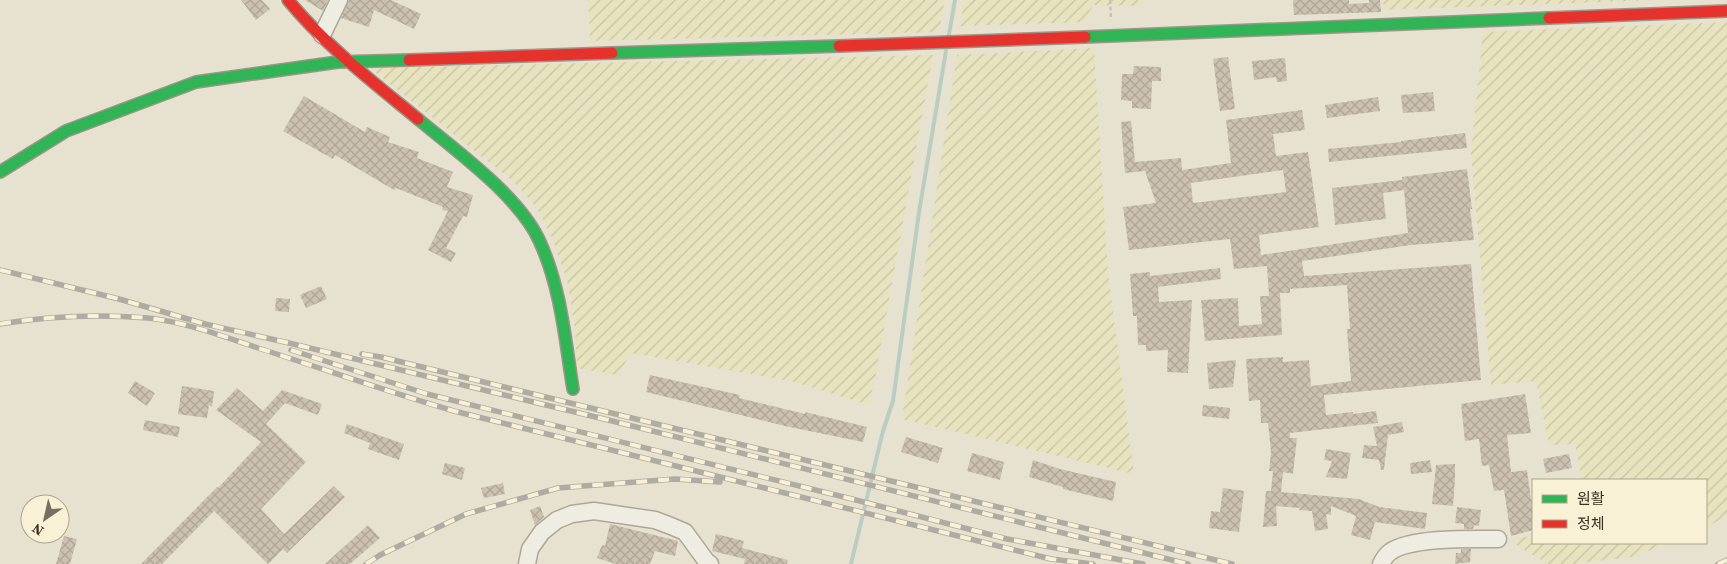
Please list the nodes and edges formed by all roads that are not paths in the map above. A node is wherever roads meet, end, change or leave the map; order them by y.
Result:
1 (288, 0) edge
2 (339, 0) edge
3 (1727, 11) edge
4 (322, 35) junction
5 (349, 62) junction
6 (0, 172) edge
7 (573, 389) dead end
8 (1498, 539) dead end
9 (527, 564) edge
10 (710, 564) edge
11 (1381, 564) edge

1 - 4 street
2 - 4 street
3 - 5 street
4 - 5 street
5 - 6 street
5 - 7 street
8 - 11 street
9 - 10 street

